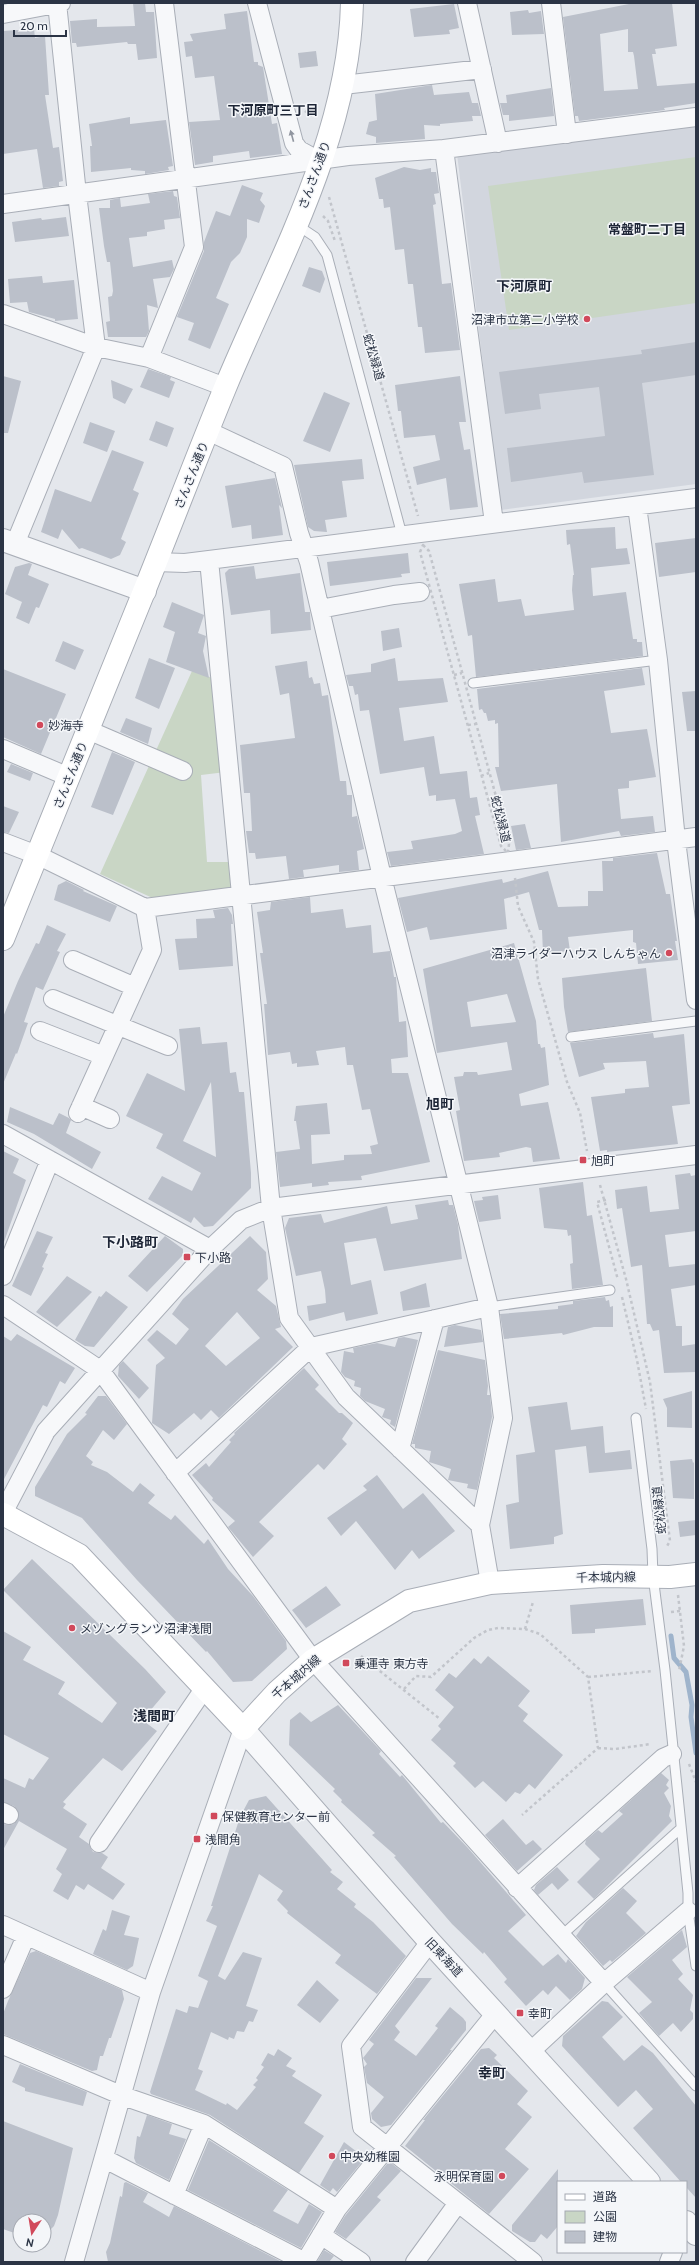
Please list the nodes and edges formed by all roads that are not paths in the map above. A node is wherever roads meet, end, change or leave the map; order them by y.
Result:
1 (57, 3) edge
2 (61, 3) edge
3 (164, 3) edge
4 (257, 3) edge
5 (352, 3) edge
6 (467, 3) edge
7 (551, 3) edge
8 (3, 14) edge
9 (482, 69) junction
10 (343, 85) junction
11 (696, 117) edge
12 (567, 134) junction
13 (498, 143) junction
14 (444, 149) junction
15 (319, 161) junction
16 (186, 180) junction
17 (77, 194) junction
18 (3, 204) edge
19 (296, 225) junction
20 (3, 314) edge
21 (96, 347) junction
22 (149, 358) junction
23 (225, 387) junction
24 (208, 431) junction
25 (696, 498) edge
26 (637, 506) junction
27 (494, 523) junction
28 (402, 535) junction
29 (9, 542) edge
30 (304, 547) junction
31 (209, 560) junction
32 (156, 562) junction
33 (145, 590) junction
34 (420, 592) dead end
35 (320, 609) junction
36 (658, 660) junction
37 (473, 683) dead end
38 (88, 730) junction
39 (3, 749) edge
40 (183, 770) dead end
41 (69, 777) junction
42 (696, 837) edge
43 (676, 840) junction
44 (3, 842) edge
45 (37, 855) junction
46 (382, 877) junction
47 (241, 894) junction
48 (145, 908) junction
49 (3, 940) edge
50 (692, 946) edge
51 (73, 960) dead end
52 (135, 987) junction
53 (53, 999) dead end
54 (696, 1000) edge
55 (696, 1021) edge
56 (117, 1026) junction
57 (40, 1031) dead end
58 (571, 1037) dead end
59 (168, 1046) dead end
60 (104, 1056) junction
61 (110, 1119) dead end
62 (3, 1134) edge
63 (696, 1155) edge
64 (50, 1160) junction
65 (459, 1184) junction
66 (271, 1208) junction
67 (210, 1249) junction
68 (3, 1276) edge
69 (610, 1290) dead end
70 (3, 1305) edge
71 (489, 1307) junction
72 (435, 1319) junction
73 (311, 1348) junction
74 (100, 1370) junction
75 (636, 1418) dead end
76 (400, 1449) junction
77 (175, 1473) junction
78 (3, 1513) edge
79 (480, 1524) junction
80 (696, 1574) edge
81 (653, 1576) junction
82 (490, 1583) junction
83 (313, 1660) junction
84 (204, 1689) junction
85 (243, 1729) junction
86 (665, 1748) junction
87 (680, 1829) junction
88 (99, 1843) dead end
89 (517, 1888) junction
90 (692, 1910) edge
91 (3, 1925) edge
92 (26, 1936) junction
93 (561, 1936) junction
94 (430, 1942) junction
95 (696, 1966) edge
96 (604, 1983) junction
97 (3, 1989) edge
98 (151, 1992) junction
99 (496, 2013) junction
100 (3, 2045) edge
101 (530, 2052) junction
102 (696, 2086) edge
103 (123, 2096) junction
104 (204, 2124) junction
105 (388, 2147) junction
106 (104, 2159) junction
107 (648, 2181) edge
108 (174, 2195) junction
109 (458, 2203) junction
110 (337, 2209) junction
111 (321, 2235) junction
112 (74, 2262) edge
113 (305, 2262) edge
114 (361, 2262) edge
115 (415, 2262) edge
116 (533, 2262) edge

1 - 2 street
1 - 8 street
1 - 17 street
3 - 16 street
15 -> 4 street
5 - 10 main road, さんさん通り
6 - 9 street
7 - 12 street
9 - 10 street
9 - 13 street
10 - 15 main road, さんさん通り
11 - 12 street
12 - 13 street
13 - 14 street
14 - 15 street
14 - 27 street
15 - 16 street
15 - 19 main road, さんさん通り
16 - 17 street
16 - 22 street
17 - 18 street
17 - 21 street
19 - 23 main road, さんさん通り
19 - 28 lane
20 - 21 street
21 - 22 street
21 - 29 street
22 - 23 street
23 - 24 main road, さんさん通り
24 - 30 street
24 - 32 main road, さんさん通り
25 - 26 street
26 - 27 street
26 - 36 street
27 - 28 street
28 - 30 street
29 - 33 street
30 - 31 street
30 - 35 street
31 - 32 street
31 - 47 street
32 - 33 main road, さんさん通り
33 - 38 main road, さんさん通り
34 - 35 street
35 - 46 street
36 - 37 lane
36 - 43 street
38 - 40 street
38 - 41 main road, さんさん通り
39 - 41 street
41 - 45 main road, さんさん通り
42 - 43 street
43 - 46 street
43 - 50 street
44 - 45 street
45 - 48 street
45 - 49 main road, さんさん通り
46 - 47 street
46 - 65 street
47 - 48 street
47 - 66 street
48 - 52 street
50 - 54 street
51 - 52 street
52 - 56 street
53 - 56 street
55 - 58 lane
56 - 59 street
56 - 60 street
57 - 60 street
60 - 61 street
62 - 64 street
63 - 65 street
64 - 67 street
64 - 68 street
65 - 66 street
65 - 71 street
66 - 67 street
66 - 73 street
67 - 74 street
69 - 71 lane
70 - 74 street
71 - 72 street
71 - 79 street
72 - 73 street
72 - 76 street
73 - 76 street
73 - 77 street
74 - 77 street
74 - 78 street
75 - 81 lane
76 - 79 street
77 - 83 street
78 - 84 main road
79 - 82 street
80 - 81 main road, 千本城内線
81 - 82 main road, 千本城内線
81 - 86 lane
82 - 83 main road, 千本城内線
83 - 85 main road, 千本城内線
83 - 89 street
84 - 85 main road
84 - 88 street
85 - 94 street, 旧東海道
85 - 98 street
86 - 87 lane
86 - 89 street
87 - 90 lane
87 - 93 lane
89 - 93 street
90 - 95 lane
90 - 96 street
91 - 92 street
92 - 97 street
92 - 98 street
93 - 96 street
94 - 99 street, 旧東海道
94 - 105 street
96 - 101 street
96 - 102 lane
98 - 103 street
99 - 101 street, 旧東海道
99 - 105 street
100 - 103 street
101 - 107 street, 旧東海道
103 - 104 street
103 - 106 street
104 - 108 street
104 - 110 street
105 - 109 street
105 - 110 street
106 - 108 street
106 - 112 street
108 - 113 street
109 - 115 street
109 - 116 street
110 - 111 street
111 - 113 street
111 - 114 street

